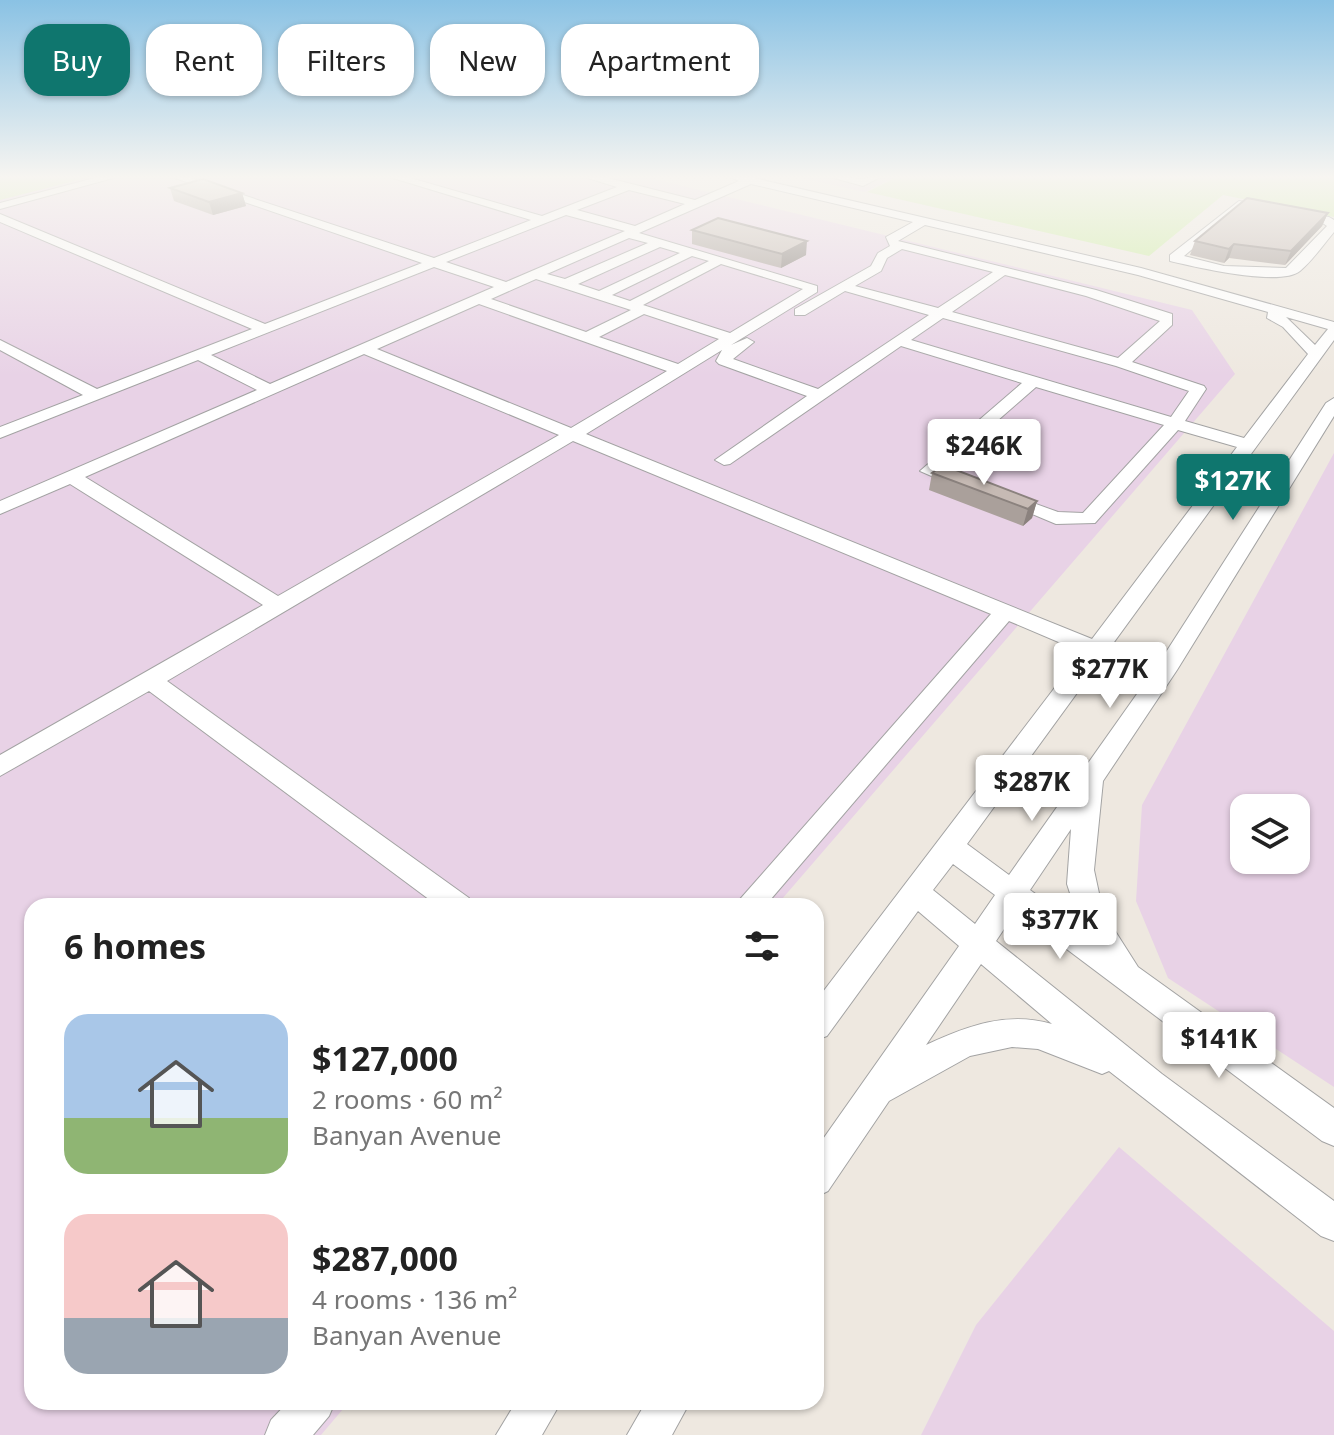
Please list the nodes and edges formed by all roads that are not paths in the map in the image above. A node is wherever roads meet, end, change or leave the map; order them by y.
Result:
1 (57, 242) edge
2 (374, 242) edge
3 (487, 242) edge
4 (609, 242) edge
5 (893, 242) edge
6 (1013, 242) edge
7 (1190, 242) edge
8 (1319, 242) edge
9 (659, 243) joint
10 (899, 246) junction
11 (691, 252) junction
12 (435, 262) junction
13 (728, 262) junction
14 (1224, 270) junction
15 (1003, 271) junction
16 (535, 274) junction
17 (566, 284) junction
18 (507, 287) junction
19 (845, 287) junction
20 (1204, 291) junction
21 (601, 295) junction
22 (479, 299) junction
23 (637, 307) junction
24 (1265, 309) junction
25 (1334, 312) edge
26 (940, 313) junction
27 (264, 329) junction
28 (1334, 330) edge
29 (587, 337) junction
30 (731, 338) junction
31 (899, 341) junction
32 (0, 344) edge
33 (364, 349) junction
34 (1316, 354) junction
35 (199, 355) junction
36 (1121, 363) junction
37 (677, 369) junction
38 (1033, 381) junction
39 (270, 390) junction
40 (96, 395) junction
41 (819, 395) junction
42 (1334, 403) edge
43 (1175, 423) junction
44 (0, 433) edge
45 (573, 434) junction
46 (1248, 445) junction
47 (724, 460) dead end
48 (72, 477) junction
49 (0, 508) edge
50 (278, 605) junction
51 (1006, 611) junction
52 (1096, 649) junction
53 (150, 680) junction
54 (0, 767) edge
55 (1091, 781) junction
56 (949, 846) junction
57 (914, 891) junction
58 (1015, 894) junction
59 (448, 898) edge
60 (755, 898) edge
61 (977, 943) junction
62 (1138, 986) junction
63 (824, 1015) edge
64 (1150, 1085) junction
65 (872, 1094) junction
66 (1334, 1129) edge
67 (824, 1167) edge
68 (1334, 1223) edge
69 (308, 1410) edge
70 (535, 1410) edge
71 (665, 1410) edge
72 (286, 1435) edge
73 (517, 1435) edge
74 (648, 1435) edge

1 - 27 street
2 - 12 street
3 - 12 street
4 - 16 street
5 - 10 street
6 - 20 street
7 - 14 street
8 - 14 street
9 - 11 street
9 - 17 street
10 - 15 street
10 - 19 street
11 - 13 street
11 - 21 street
12 - 18 street
12 - 27 street
13 - 23 street
13 - 30 street
14 - 20 street
15 - 26 street
15 - 36 street
16 - 17 street
16 - 18 street
17 - 21 street
18 - 22 street
19 - 26 street
19 - 41 street
20 - 24 street
21 - 23 street
22 - 29 street
22 - 33 street
23 - 29 street
23 - 30 street
24 - 25 street
24 - 28 street
24 - 34 street
26 - 31 street
26 - 36 street
27 - 35 street
28 - 34 street
29 - 37 street
30 - 37 street
31 - 38 street
31 - 41 street
32 - 40 street
33 - 39 street
33 - 45 street
34 - 46 street
35 - 39 street
35 - 40 street
36 - 43 street
37 - 45 street
38 - 43 street
38 - 43 street
39 - 48 street
40 - 44 street
41 - 47 street
42 - 55 street
43 - 46 street
45 - 50 street
45 - 51 street
46 - 52 street
48 - 49 street
48 - 50 street
50 - 53 street
51 - 52 street
51 - 60 street
52 - 56 street
53 - 54 street
53 - 59 street
55 - 58 street
55 - 62 street
56 - 57 street
56 - 58 street
57 - 61 street
57 - 63 street
58 - 61 street
58 - 62 street
61 - 64 street
61 - 65 street
62 - 66 street
64 - 65 street
64 - 68 street
65 - 67 street
69 - 72 street
70 - 73 street
71 - 74 street

